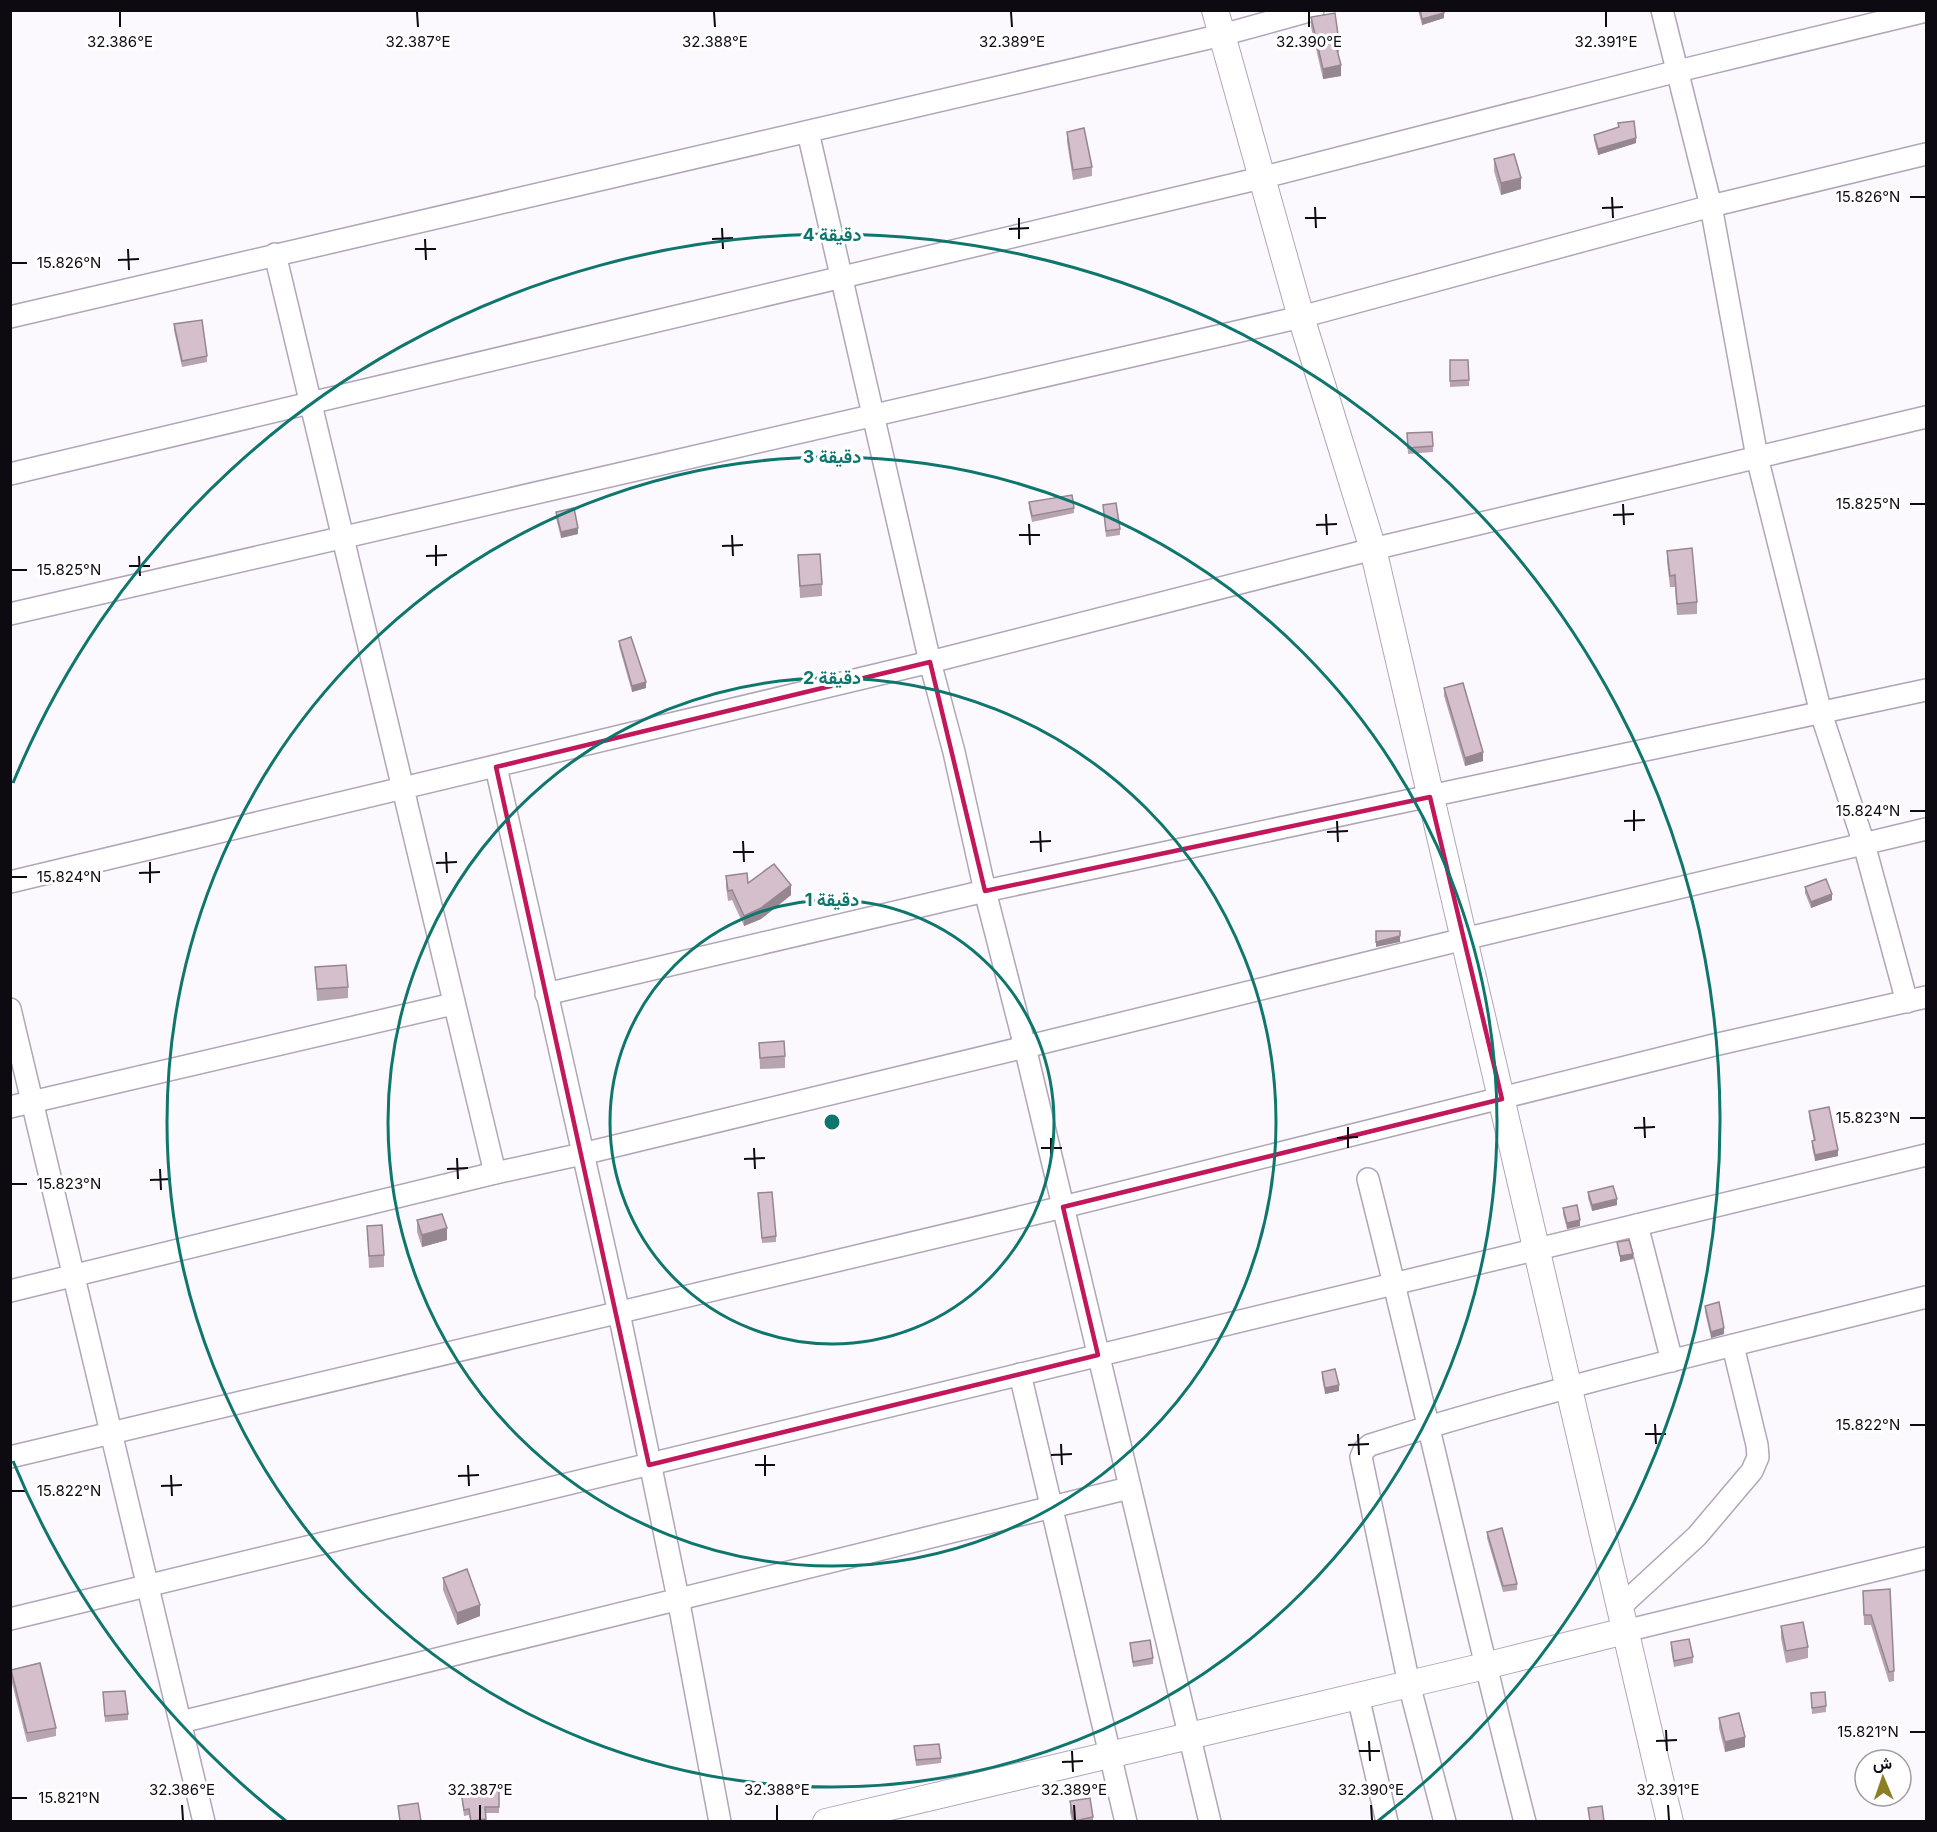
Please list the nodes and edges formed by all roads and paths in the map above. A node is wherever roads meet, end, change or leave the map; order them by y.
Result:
1 (1215, 10) edge
2 (1313, 10) edge
3 (1662, 10) edge
4 (1926, 11) edge
5 (1222, 35) junction
6 (1678, 70) junction
7 (808, 132) junction
8 (1926, 154) edge
9 (1261, 178) junction
10 (1711, 206) junction
11 (275, 254) junction
12 (840, 278) junction
13 (10, 317) edge
14 (1301, 317) junction
15 (312, 403) junction
16 (873, 414) junction
17 (1926, 417) edge
18 (1758, 457) junction
19 (10, 474) edge
20 (342, 537) junction
21 (1372, 549) junction
22 (10, 614) edge
23 (930, 662) junction
24 (1926, 690) edge
25 (1821, 713) junction
26 (496, 767) junction
27 (404, 788) junction
28 (1430, 797) junction
29 (1926, 829) edge
30 (1864, 844) junction
31 (10, 882) edge
32 (985, 891) junction
33 (1464, 939) junction
34 (546, 994) junction
35 (1917, 1000) edge
36 (453, 1004) junction
37 (10, 1009) edge
38 (1025, 1047) junction
39 (1502, 1099) junction
40 (32, 1102) junction
41 (10, 1107) edge
42 (582, 1154) junction
43 (1926, 1155) edge
44 (495, 1173) junction
45 (1368, 1179) dead end
46 (1063, 1207) junction
47 (1637, 1225) junction
48 (1537, 1249) junction
49 (74, 1276) junction
50 (1394, 1285) junction
51 (10, 1291) edge
52 (1926, 1297) edge
53 (618, 1313) junction
54 (1733, 1346) junction
55 (1098, 1355) junction
56 (1672, 1361) junction
57 (1020, 1374) junction
58 (1569, 1387) junction
59 (1429, 1426) junction
60 (112, 1432) junction
61 (10, 1457) edge
62 (649, 1465) junction
63 (1129, 1488) junction
64 (1052, 1506) junction
65 (1926, 1558) edge
66 (148, 1585) junction
67 (678, 1598) junction
68 (10, 1619) edge
69 (1622, 1619) junction
70 (1485, 1666) junction
71 (1409, 1684) junction
72 (1358, 1695) junction
73 (181, 1722) junction
74 (1190, 1736) junction
75 (1110, 1754) junction
76 (204, 1821) edge
77 (720, 1821) edge
78 (826, 1821) edge
79 (1126, 1821) edge
80 (1210, 1821) edge
81 (1387, 1821) edge
82 (1445, 1821) edge
83 (1525, 1821) edge
84 (1670, 1821) edge

1 - 5 street
2 - 5 street
3 - 6 street
4 - 6 street
5 - 7 street
5 - 9 street
6 - 9 street
6 - 10 street
7 - 11 street
7 - 12 street
8 - 10 street
9 - 12 street
9 - 14 street
10 - 14 street
10 - 18 street
11 - 13 street
11 - 15 street
12 - 15 street
12 - 16 street
14 - 16 street
14 - 21 street
15 - 19 street
15 - 20 street
16 - 20 street
16 - 23 street
17 - 18 street
18 - 21 street
18 - 25 street
20 - 22 street
20 - 27 street
21 - 23 street
21 - 28 street
23 - 26 street
23 - 32 street
24 - 25 street
25 - 28 street
25 - 30 street
26 - 27 street
26 - 34 street
27 - 31 street
27 - 36 street
28 - 32 street
28 - 33 street
29 - 30 street
30 - 33 street
30 - 35 street
32 - 34 street
32 - 38 street
33 - 38 street
33 - 39 street
34 - 42 street
35 - 39 street
36 - 40 street
36 - 44 street
37 - 40 street
38 - 42 street
38 - 46 street
39 - 46 street
39 - 48 street
40 - 41 street
40 - 49 street
42 - 44 street
42 - 53 street
43 - 47 street
44 - 49 street
45 - 50 street
46 - 53 street
46 - 55 street
47 - 48 street
47 - 56 street
48 - 50 street
48 - 58 street
49 - 51 street
49 - 60 street
50 - 55 street
50 - 59 street
52 - 54 street
53 - 60 street
53 - 62 street
54 - 56 street
54 - 69 street
55 - 57 street
55 - 63 street
56 - 58 street
57 - 62 street
57 - 64 street
58 - 59 street
58 - 69 street
59 - 70 street
59 - 71 street
60 - 61 street
60 - 66 street
62 - 66 street
62 - 67 street
63 - 64 street
63 - 74 street
64 - 67 street
64 - 75 street
65 - 69 street
66 - 68 street
66 - 73 street
67 - 73 street
67 - 77 street
69 - 70 street
69 - 84 street
70 - 71 street
70 - 83 street
71 - 72 street
71 - 82 street
72 - 74 street
72 - 81 street
73 - 76 street
74 - 75 street
74 - 80 street
75 - 78 street
75 - 79 street

